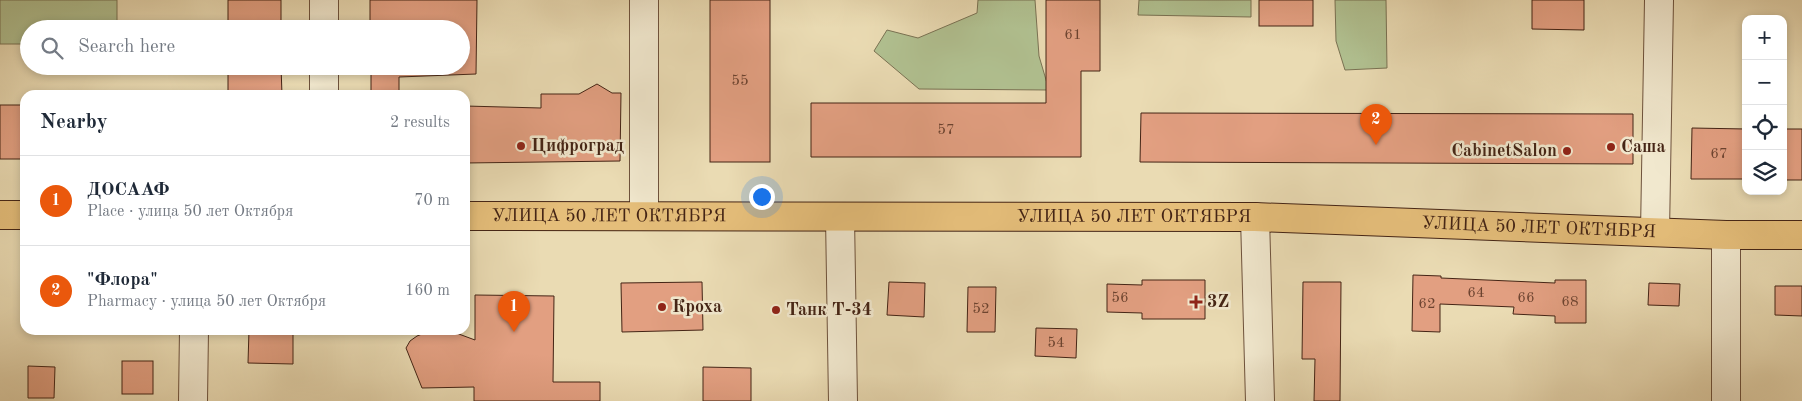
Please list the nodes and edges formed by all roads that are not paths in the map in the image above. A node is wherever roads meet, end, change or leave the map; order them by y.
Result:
1 (324, 0) edge
2 (644, 0) edge
3 (1659, 0) edge
4 (324, 20) edge
5 (324, 75) edge
6 (324, 90) edge
7 (0, 215) edge
8 (20, 215) edge
9 (470, 216) edge
10 (644, 216) junction
11 (840, 217) junction
12 (1255, 217) junction
13 (1655, 232) junction
14 (1726, 235) junction
15 (1802, 235) edge
16 (194, 335) edge
17 (193, 401) edge
18 (843, 401) edge
19 (1260, 401) edge
20 (1726, 401) edge

1 - 4 street
2 - 10 street
3 - 13 street
5 - 6 street
7 - 8 main road
9 - 10 main road, УЛИЦА 50 ЛЕТ ОКТЯБРЯ
10 - 11 main road, УЛИЦА 50 ЛЕТ ОКТЯБРЯ
11 - 12 main road, УЛИЦА 50 ЛЕТ ОКТЯБРЯ
11 - 18 street
12 - 13 main road, УЛИЦА 50 ЛЕТ ОКТЯБРЯ
12 - 19 street
13 - 14 main road, УЛИЦА 50 ЛЕТ ОКТЯБРЯ
14 - 15 main road, УЛИЦА 50 ЛЕТ ОКТЯБРЯ
14 - 20 street
16 - 17 street

